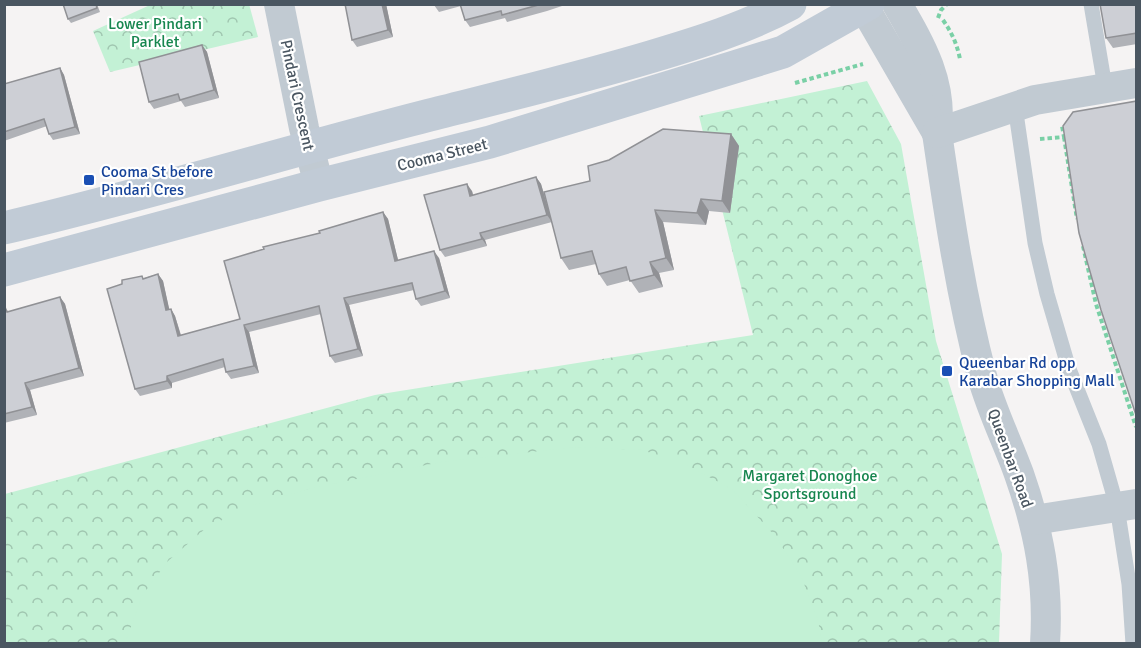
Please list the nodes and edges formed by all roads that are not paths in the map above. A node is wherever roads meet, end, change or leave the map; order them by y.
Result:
1 (279, 4) edge
2 (790, 4) edge
3 (897, 4) edge
4 (1091, 4) edge
5 (865, 5) edge
6 (1137, 83) edge
7 (1105, 87) junction
8 (1015, 106) junction
9 (938, 134) junction
10 (309, 146) junction
11 (319, 185) junction
12 (4, 228) edge
13 (4, 270) edge
14 (1127, 505) edge
15 (1034, 520) junction
16 (1046, 644) edge
17 (1132, 644) edge

1 - 10 street, Pindari Crescent
2 - 10 main road
3 - 9 street, Queenbar Road
4 - 7 lane
5 - 9 street, Queenbar Road
5 - 11 main road, Cooma Street
6 - 7 street
7 - 8 street
8 - 9 street
8 - 14 lane
9 - 15 street, Queenbar Road
10 - 11 street, Pindari Crescent
10 - 12 main road
11 - 13 main road, Cooma Street
14 - 15 street
14 - 17 lane
15 - 16 street, Queenbar Road

